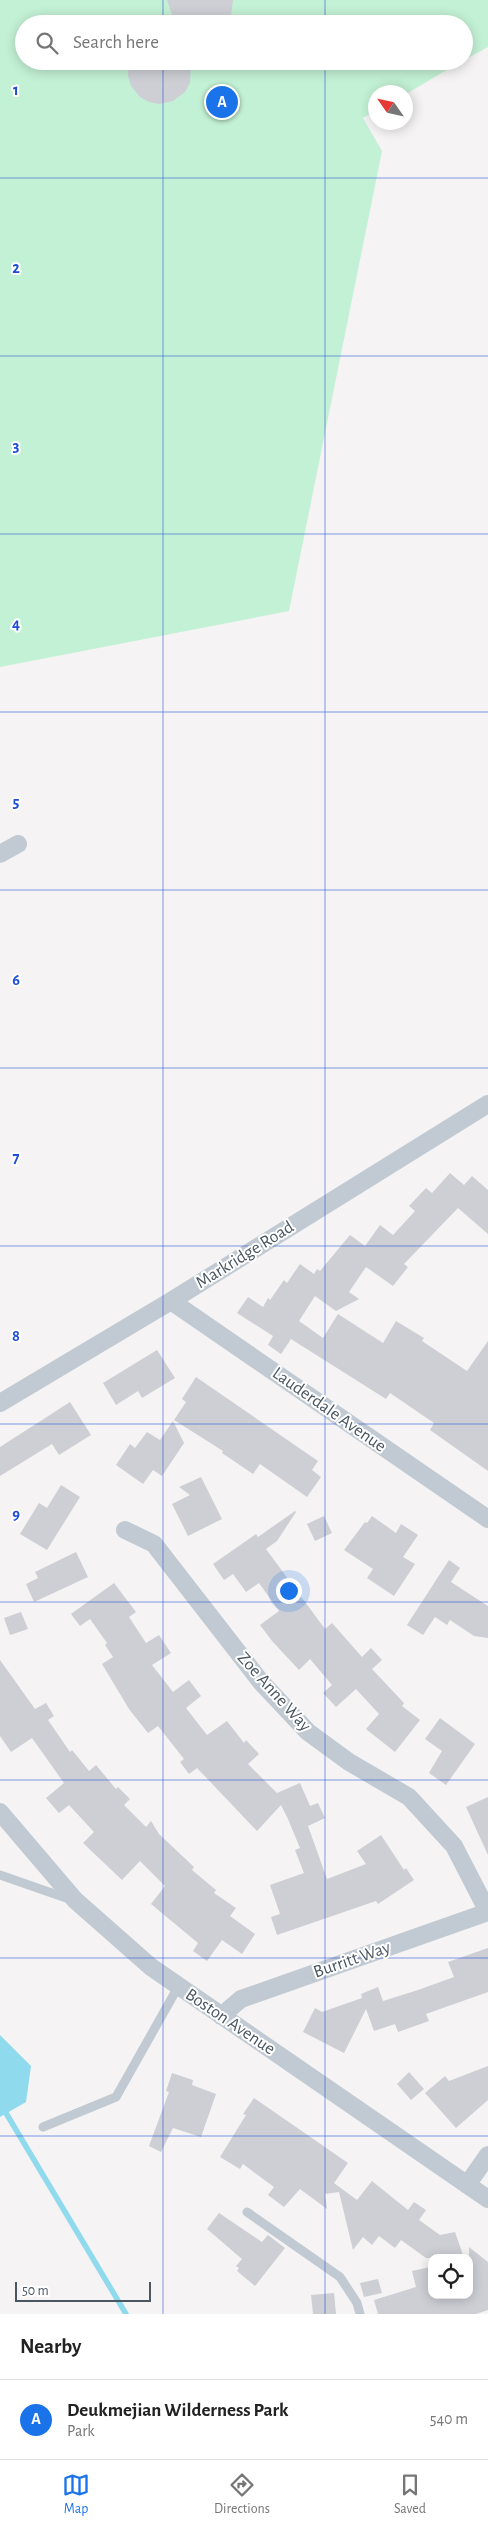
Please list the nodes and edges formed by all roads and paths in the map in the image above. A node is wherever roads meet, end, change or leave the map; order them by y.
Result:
1 (18, 844) dead end
2 (0, 854) edge
3 (488, 1104) edge
4 (171, 1300) junction
5 (0, 1403) edge
6 (488, 1519) edge
7 (125, 1530) dead end
8 (0, 1812) edge
9 (0, 1874) edge
10 (74, 1900) junction
11 (488, 1912) edge
12 (178, 1987) junction
13 (221, 2016) junction
14 (44, 2127) dead end
15 (488, 2155) edge
16 (467, 2185) junction
17 (488, 2199) edge
18 (247, 2212) dead end
19 (360, 2314) edge

1 - 2 street
3 - 4 street, Markridge Road
4 - 5 street, Markridge Road
4 - 6 street, Lauderdale Avenue
7 - 11 street, Zoe Anne Way
8 - 10 street, Boston Avenue
9 - 10 lane
10 - 12 street, Boston Avenue
11 - 13 street, Burritt Way
12 - 13 street, Boston Avenue
12 - 14 lane
13 - 16 street, Boston Avenue
15 - 16 street
16 - 17 street, Boston Avenue
18 - 19 lane

